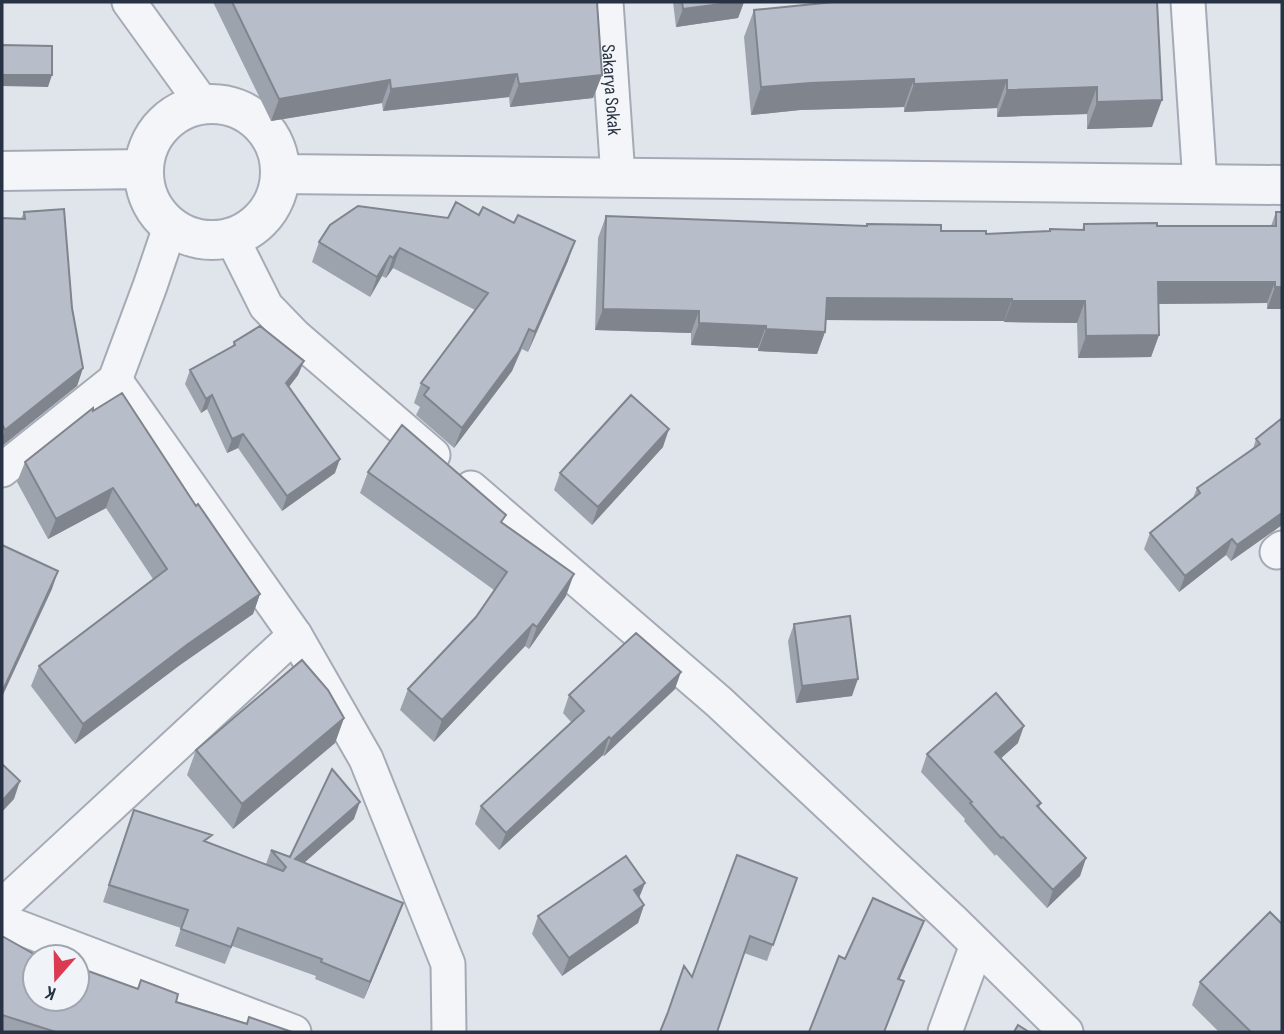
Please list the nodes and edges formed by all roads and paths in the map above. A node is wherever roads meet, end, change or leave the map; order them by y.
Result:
1 (129, 2) edge
2 (606, 2) edge
3 (1188, 2) edge
4 (202, 103) junction
5 (143, 169) junction
6 (2, 172) edge
7 (281, 174) junction
8 (618, 177) junction
9 (1200, 183) junction
10 (1282, 185) edge
11 (170, 227) junction
12 (232, 238) junction
13 (114, 380) junction
14 (2, 470) edge
15 (295, 635) junction
16 (2, 906) edge
17 (2, 921) edge
18 (977, 945) junction
19 (294, 1032) edge
20 (449, 1032) edge
21 (945, 1032) edge
22 (1066, 1032) edge

1 - 4 street
2 - 8 street, Sakarya Sokak
3 - 9 street
4 - 5 street
4 - 7 street
5 - 6 street
5 - 11 street
7 - 8 street
7 - 12 street
8 - 9 street
9 - 10 street
11 - 12 street
11 - 13 street
12 - 18 street
13 - 14 street
13 - 15 street
15 - 16 street
15 - 20 street
17 - 19 street
18 - 21 street
18 - 22 street

